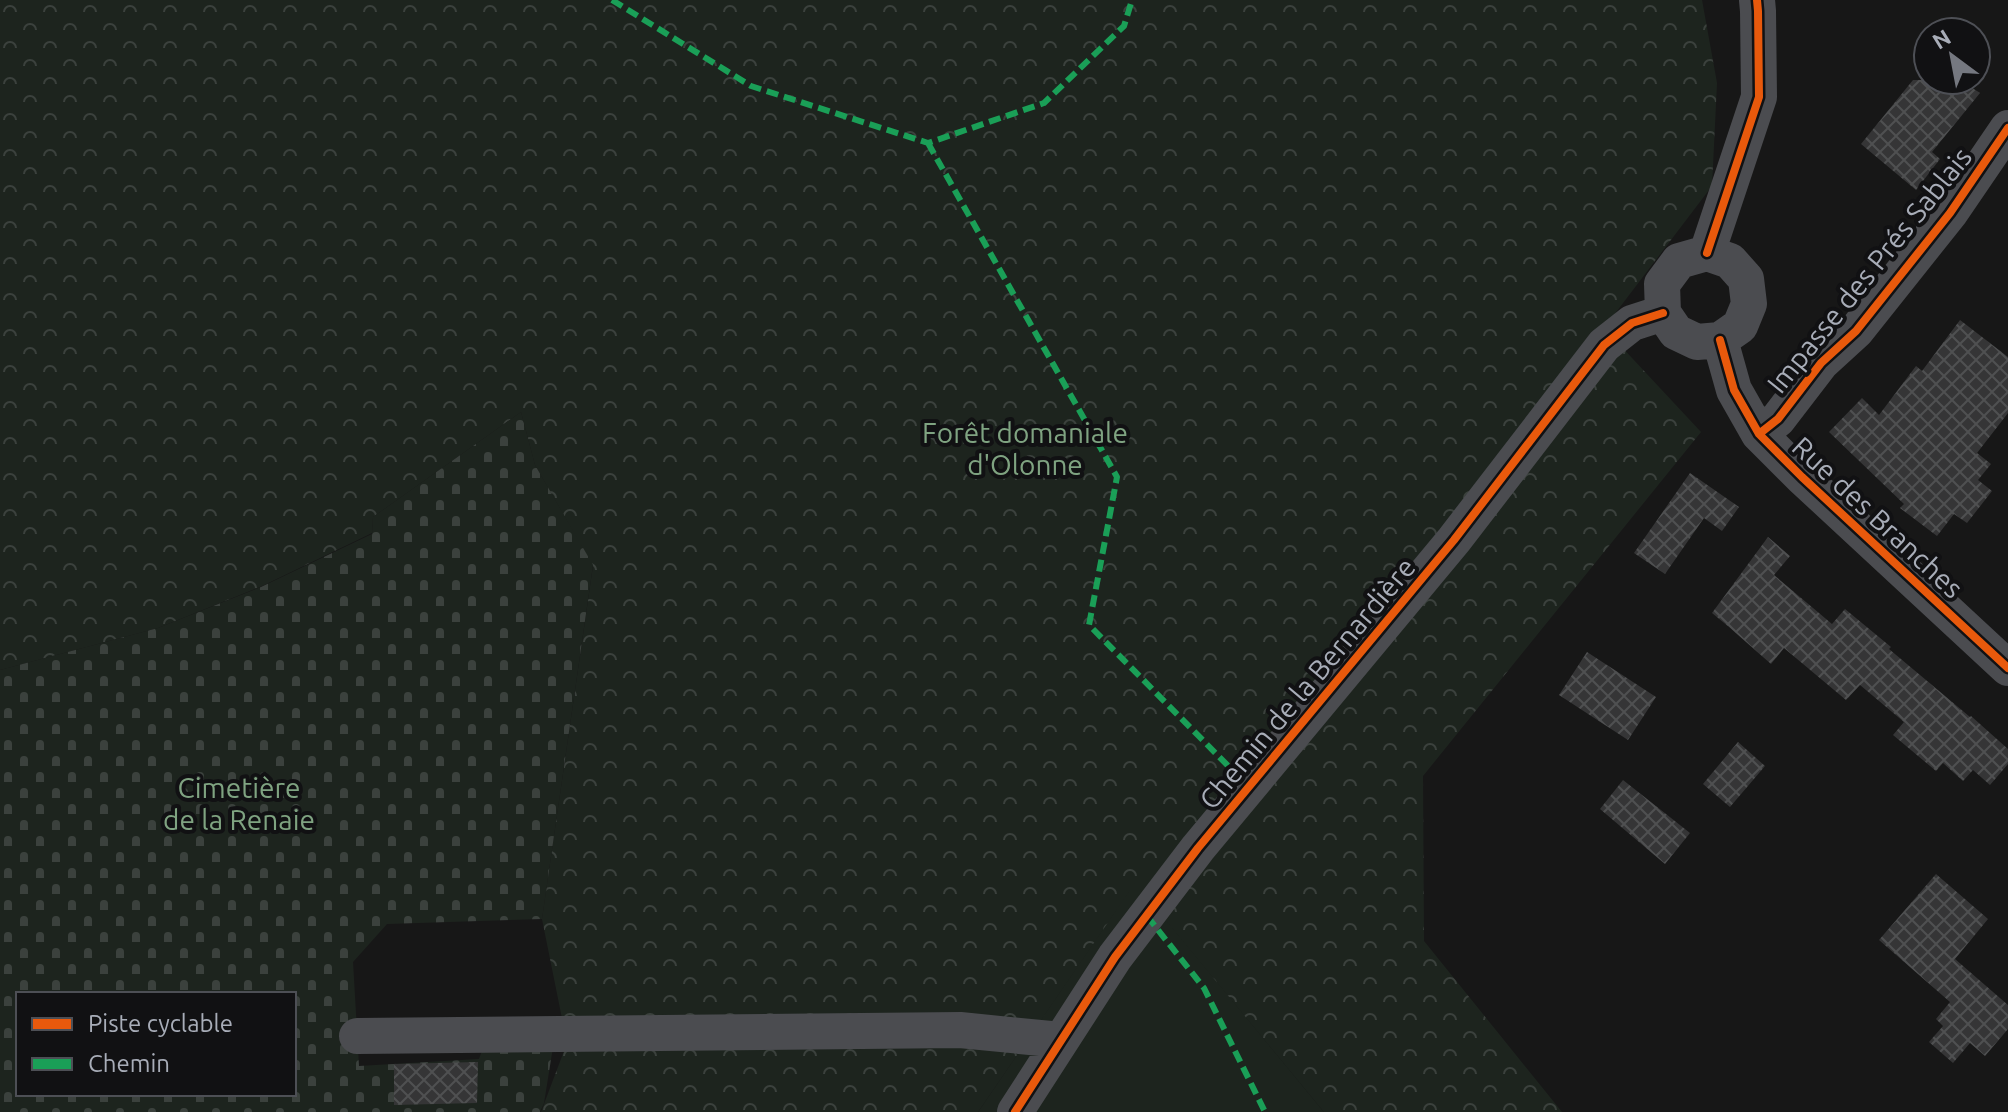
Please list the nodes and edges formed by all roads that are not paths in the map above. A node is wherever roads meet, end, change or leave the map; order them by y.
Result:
1 (1757, 0) edge
2 (2008, 128) edge
3 (1707, 253) junction
4 (1663, 313) junction
5 (1720, 340) junction
6 (1759, 434) junction
7 (2008, 668) edge
8 (357, 1036) dead end
9 (1061, 1040) junction
10 (1015, 1112) edge

1 - 3 street
2 - 6 street, Impasse des Prés Sablais
3 - 4 street
3 - 5 street
4 - 5 street
4 - 9 street, Chemin de la Bernardière
5 - 6 street, Rue des Branches
6 - 7 street, Rue des Branches
8 - 9 street
9 - 10 street, Chemin de la Bernardière

